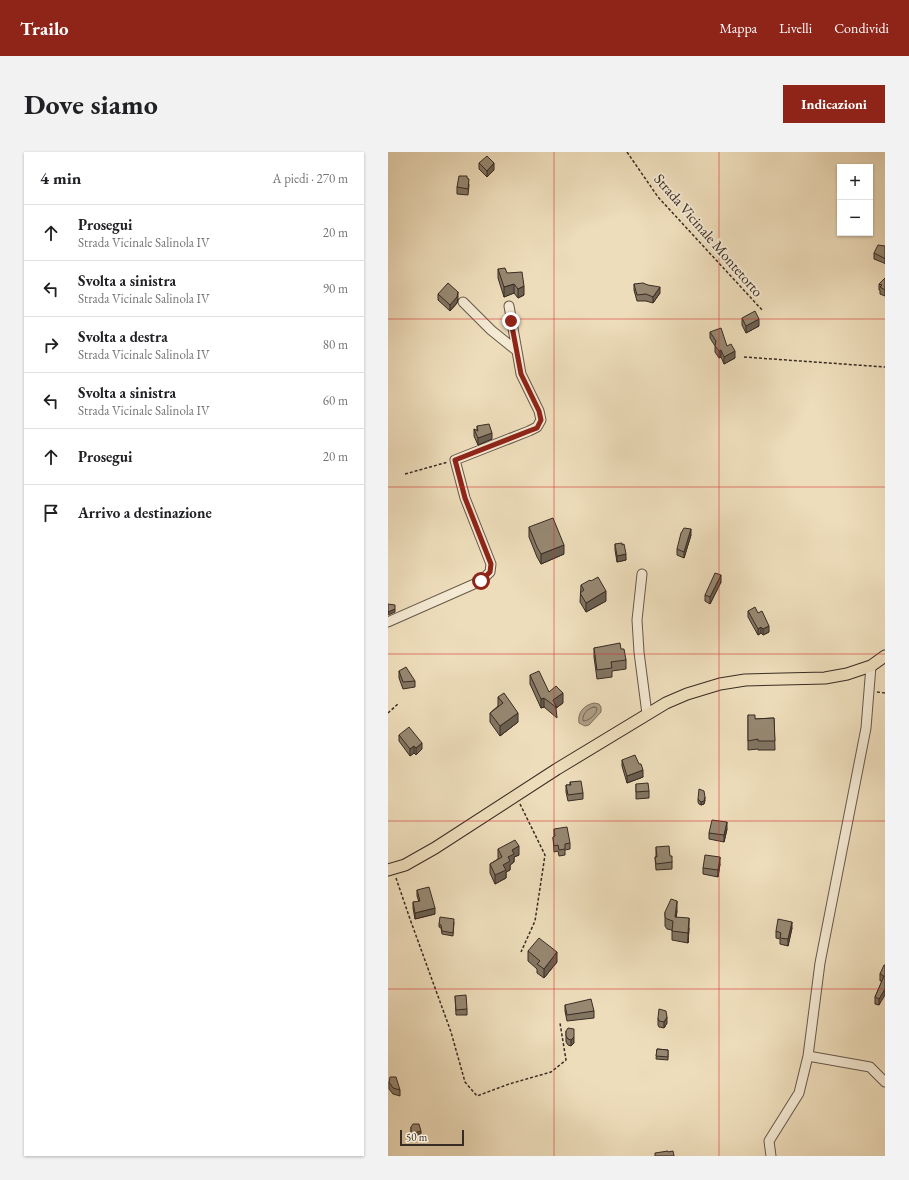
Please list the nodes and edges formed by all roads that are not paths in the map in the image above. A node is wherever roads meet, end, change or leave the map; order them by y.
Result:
1 (463, 302) dead end
2 (509, 306) dead end
3 (516, 351) junction
4 (642, 574) dead end
5 (388, 622) edge
6 (885, 656) edge
7 (871, 666) junction
8 (647, 714) junction
9 (392, 869) edge
10 (808, 1056) junction
11 (885, 1082) edge
12 (771, 1156) edge

1 - 3 street
2 - 3 street
3 - 5 street
4 - 8 street
6 - 7 main road
7 - 8 main road
7 - 10 street
8 - 9 main road
10 - 11 street
10 - 12 street

